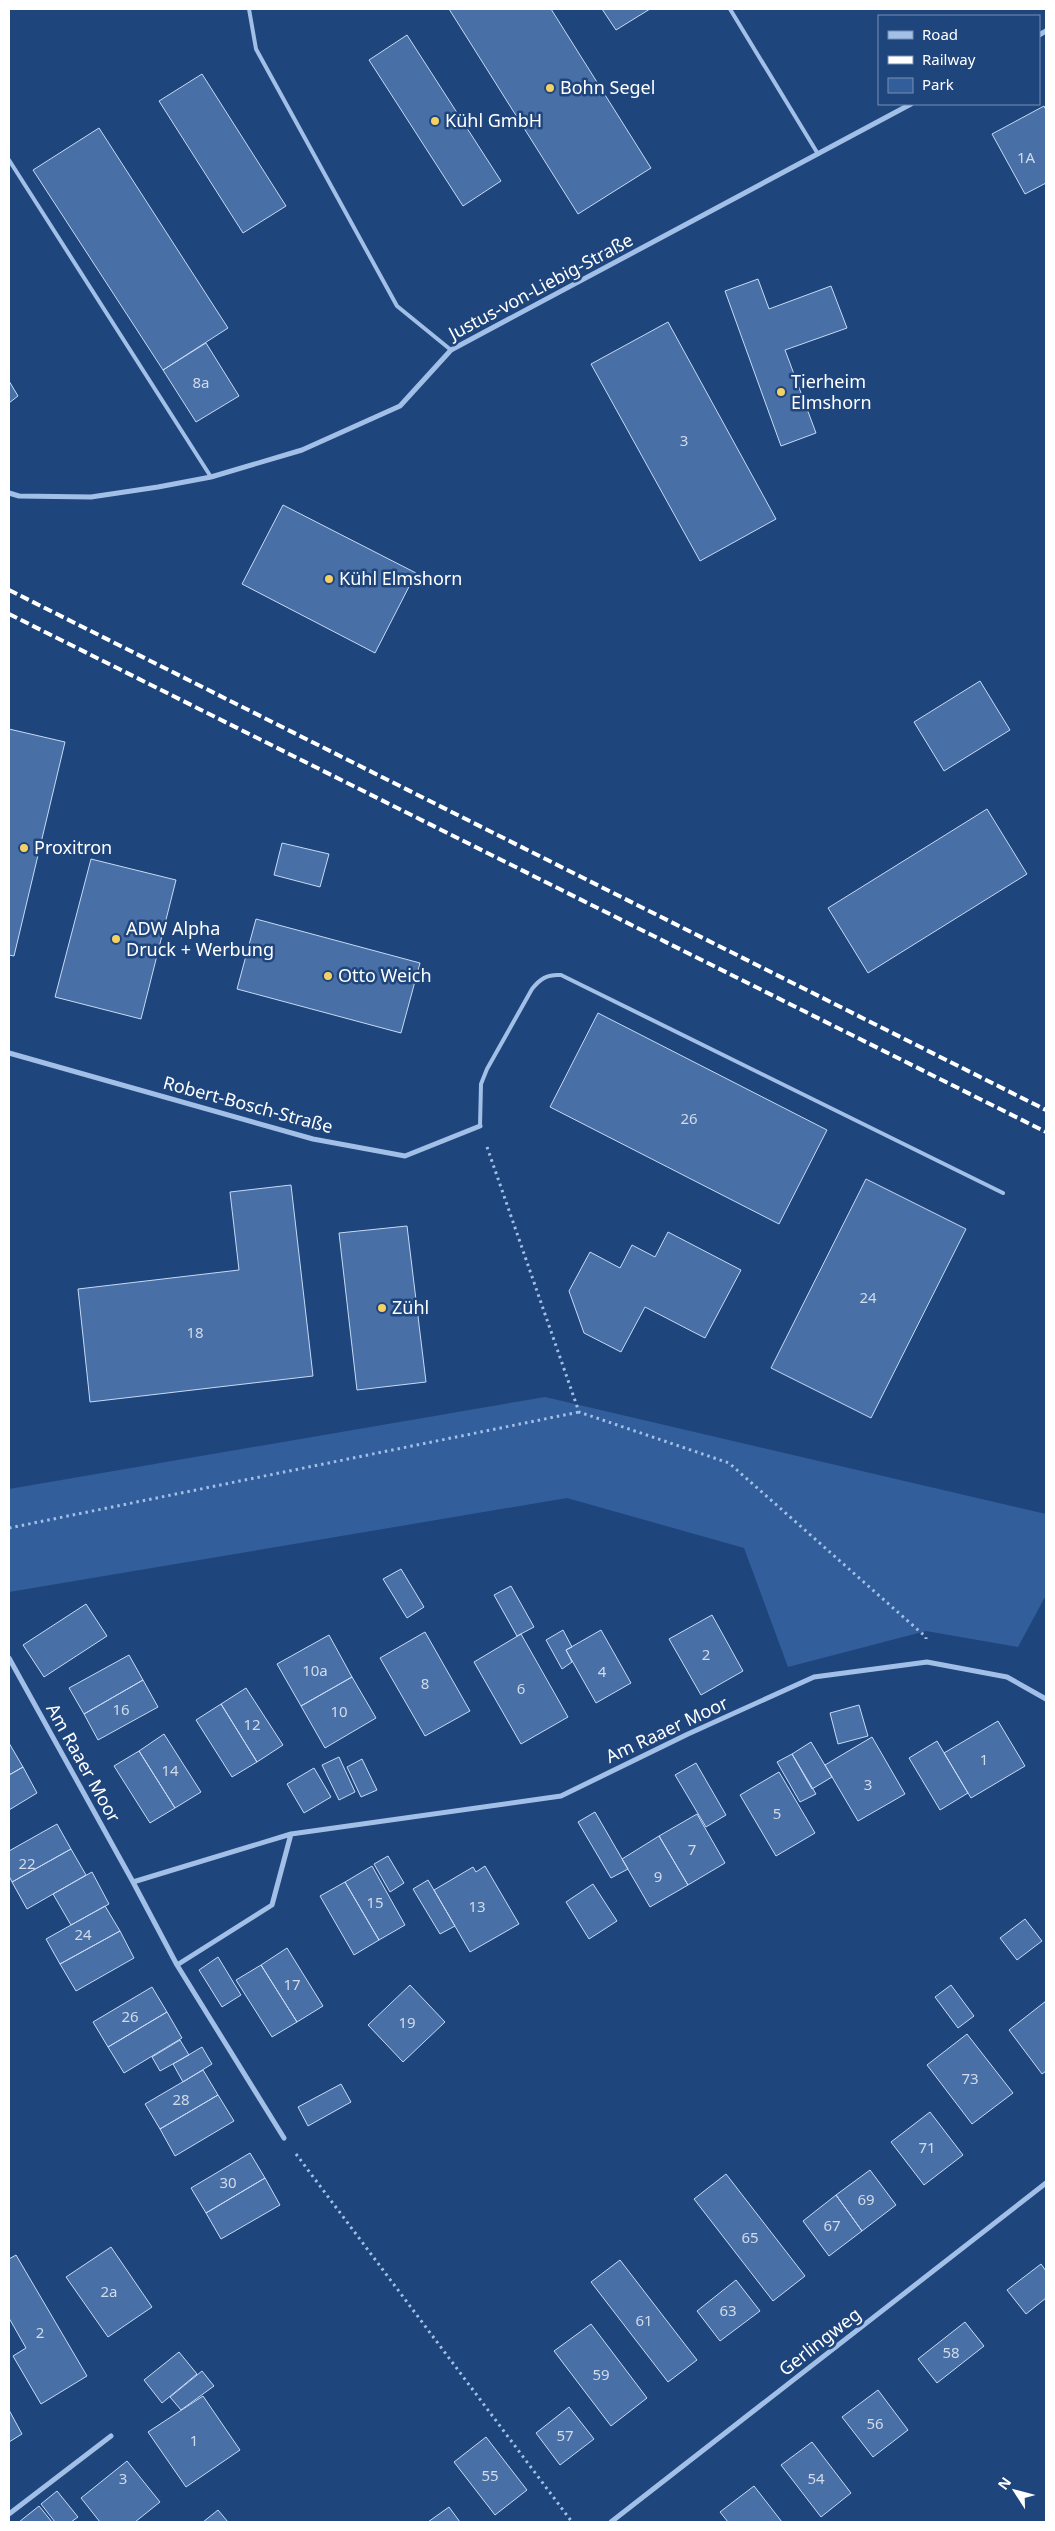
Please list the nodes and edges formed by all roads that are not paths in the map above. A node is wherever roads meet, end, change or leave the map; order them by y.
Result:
1 (250, 9) edge
2 (730, 9) edge
3 (908, 105) edge
4 (818, 154) junction
5 (9, 160) edge
6 (451, 350) junction
7 (211, 477) junction
8 (9, 493) edge
9 (9, 1053) edge
10 (480, 1126) joint
11 (1003, 1193) dead end
12 (9, 1658) edge
13 (1046, 1699) edge
14 (291, 1834) junction
15 (133, 1882) junction
16 (177, 1965) junction
17 (284, 2138) road end
18 (1046, 2183) edge
19 (111, 2436) dead end
20 (9, 2514) edge
21 (611, 2522) edge

1 - 6 lane
2 - 4 lane
3 - 4 street, Justus-von-Liebig-Straße
4 - 6 street, Justus-von-Liebig-Straße
5 - 7 lane
6 - 7 street, Justus-von-Liebig-Straße
7 - 8 street, Justus-von-Liebig-Straße
9 - 10 street, Robert-Bosch-Straße
10 - 11 lane
12 - 15 street, Am Raaer Moor
13 - 14 street, Am Raaer Moor
14 - 15 street, Am Raaer Moor
14 - 16 street
15 - 16 street, Am Raaer Moor
16 - 17 street, Am Raaer Moor
18 - 21 street, Gerlingweg
19 - 20 street

